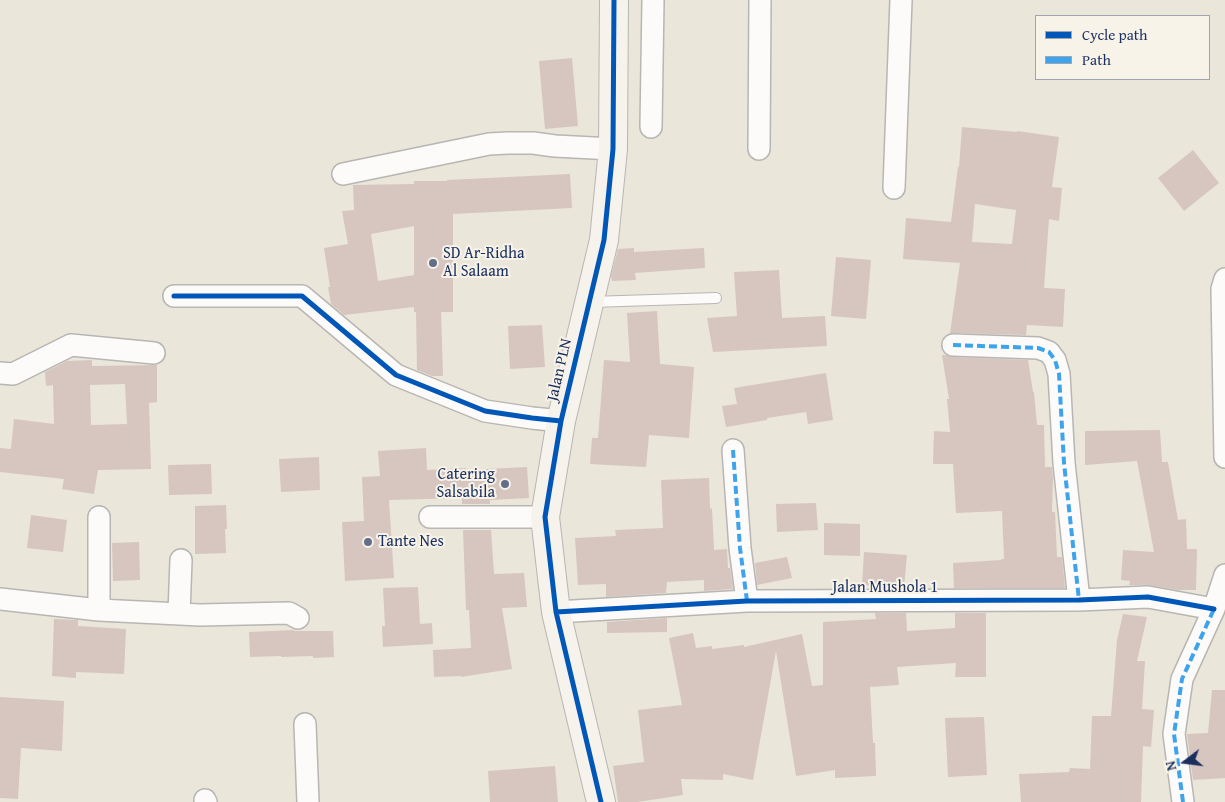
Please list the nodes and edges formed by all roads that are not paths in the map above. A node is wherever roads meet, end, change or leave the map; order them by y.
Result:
1 (614, 0) edge
2 (653, 0) edge
3 (760, 0) edge
4 (901, 0) edge
5 (651, 127) dead end
6 (613, 149) junction
7 (759, 149) dead end
8 (342, 174) dead end
9 (894, 188) dead end
10 (1225, 279) edge
11 (174, 296) dead end
12 (716, 298) dead end
13 (589, 302) junction
14 (953, 345) dead end
15 (154, 353) dead end
16 (0, 373) edge
17 (561, 421) junction
18 (733, 450) dead end
19 (1225, 457) edge
20 (430, 516) dead end
21 (99, 517) dead end
22 (545, 517) junction
23 (181, 560) dead end
24 (1225, 575) edge
25 (0, 599) edge
26 (1079, 600) junction
27 (747, 601) junction
28 (1214, 609) junction
29 (99, 610) junction
30 (556, 612) junction
31 (179, 614) junction
32 (298, 618) dead end
33 (305, 724) dead end
34 (308, 802) edge
35 (601, 802) edge
36 (1182, 802) edge

1 - 6 street, Jalan PLN
2 - 5 street
3 - 7 street
4 - 9 street
6 - 8 street
6 - 13 street, Jalan PLN
10 - 19 street
11 - 17 street
12 - 13 lane
13 - 17 street, Jalan PLN
14 - 26 street
15 - 16 street
17 - 22 street, Jalan PLN
18 - 27 street
20 - 22 street
21 - 29 street
22 - 30 street, Jalan PLN
23 - 31 street
24 - 28 street
25 - 29 street
26 - 27 street, Jalan Mushola 1
26 - 28 street, Jalan Mushola 1
27 - 30 street, Jalan Mushola 1
28 - 36 street
29 - 31 street
30 - 35 street, Jalan PLN
31 - 32 street
33 - 34 street

